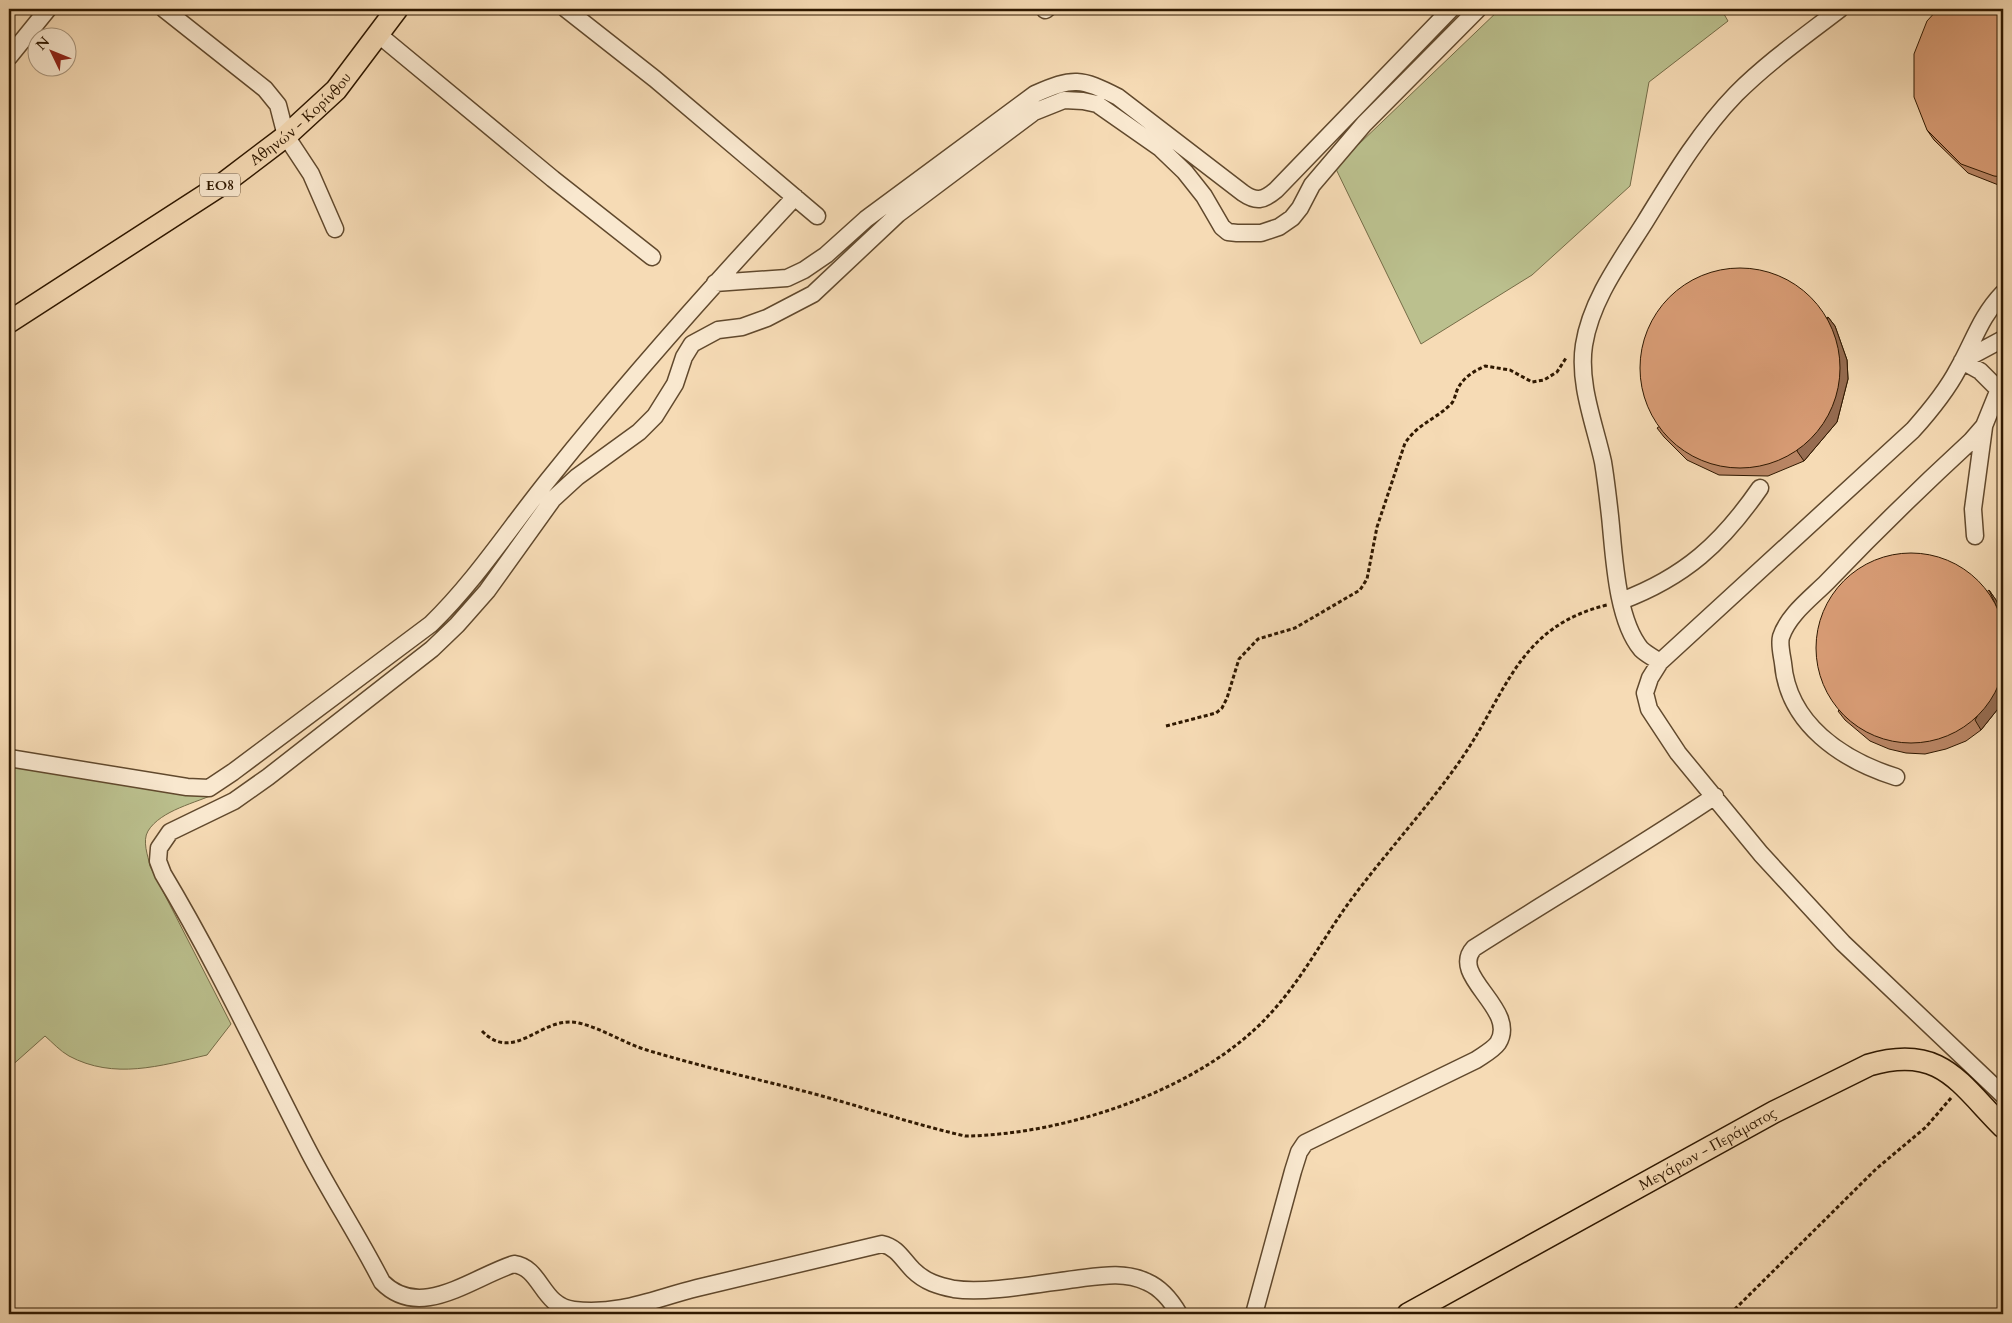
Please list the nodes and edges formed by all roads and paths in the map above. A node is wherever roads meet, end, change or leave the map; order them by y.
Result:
1 (48, 9) edge
2 (164, 9) edge
3 (397, 9) edge
4 (566, 9) edge
5 (1451, 9) edge
6 (1478, 9) edge
7 (1840, 9) edge
8 (379, 35) junction
9 (9, 57) edge
10 (286, 136) junction
11 (795, 197) junction
12 (817, 216) dead end
13 (335, 229) dead end
14 (652, 258) dead end
15 (715, 283) junction
16 (2003, 294) edge
17 (9, 322) edge
18 (2003, 339) edge
19 (1584, 345) junction
20 (1962, 361) junction
21 (2001, 392) edge
22 (1984, 426) junction
23 (1760, 488) dead end
24 (1976, 536) dead end
25 (1621, 601) junction
26 (1660, 662) junction
27 (1166, 726) dead end
28 (9, 758) edge
29 (1896, 776) dead end
30 (1715, 796) junction
31 (482, 1031) dead end
32 (1963, 1083) junction
33 (2003, 1095) edge
34 (2003, 1127) edge
35 (1179, 1314) edge
36 (1254, 1314) edge
37 (1408, 1314) edge
38 (1730, 1314) edge

1 - 9 street
2 - 10 street
3 - 8 main road, Αθηνών - Κορίνθου / ΕΟ8
4 - 11 street
5 - 15 street
6 - 35 street
7 - 19 street
8 - 10 main road, Αθηνών - Κορίνθου / ΕΟ8
8 - 14 street
10 - 13 street
10 - 17 main road, Αθηνών - Κορίνθου / ΕΟ8
11 - 12 street
11 - 15 street
15 - 28 street
16 - 20 street
18 - 20 street
19 - 25 street
19 - 27 path
20 - 21 street
20 - 26 street
21 - 22 street
22 - 24 street
22 - 29 street
23 - 25 street
25 - 26 street
25 - 31 path
26 - 30 street
30 - 33 street
30 - 36 street
32 - 34 main road, Μεγάρων - Περάματος
32 - 37 main road, Μεγάρων - Περάματος
32 - 38 path

